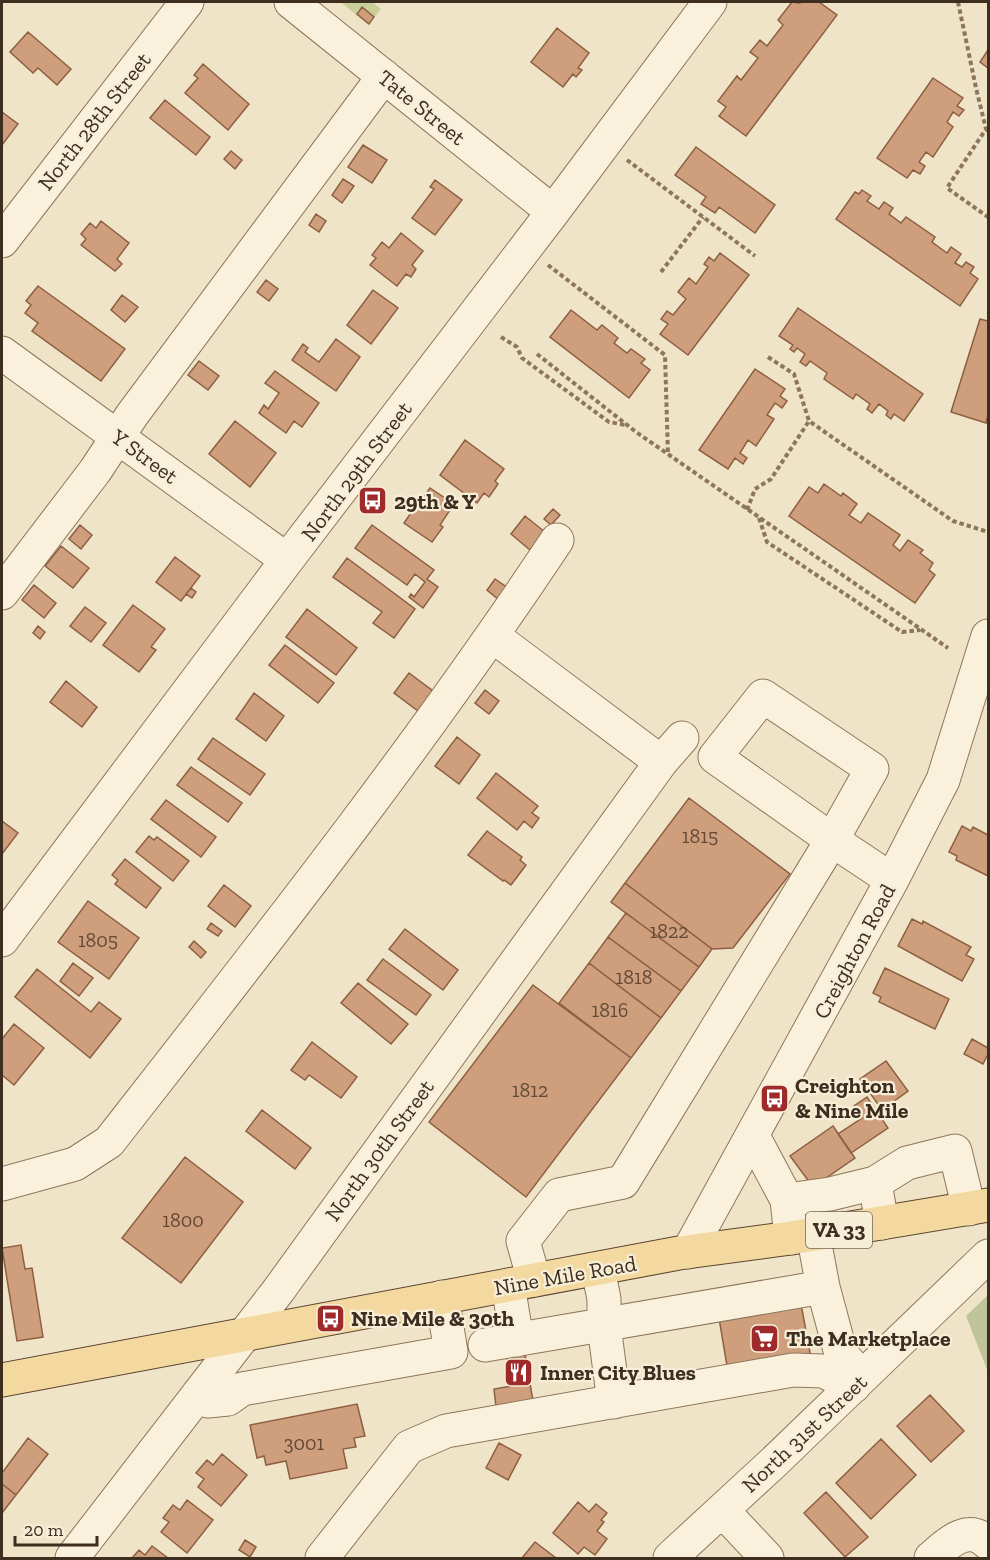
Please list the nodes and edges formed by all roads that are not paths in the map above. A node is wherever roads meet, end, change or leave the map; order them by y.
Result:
1 (187, 2) edge
2 (291, 2) edge
3 (710, 2) edge
4 (384, 76) junction
5 (553, 212) junction
6 (2, 241) edge
7 (2, 353) edge
8 (119, 437) junction
9 (557, 540) dead end
10 (287, 560) junction
11 (2, 593) edge
12 (493, 636) junction
13 (986, 653) edge
14 (832, 840) junction
15 (892, 880) junction
16 (2, 940) edge
17 (753, 1136) junction
18 (875, 1183) junction
19 (2, 1184) edge
20 (787, 1200) junction
21 (979, 1207) edge
22 (882, 1223) junction
23 (802, 1236) junction
24 (688, 1252) junction
25 (988, 1256) edge
26 (598, 1269) junction
27 (521, 1283) junction
28 (823, 1287) junction
29 (442, 1297) junction
30 (604, 1326) junction
31 (244, 1334) junction
32 (517, 1340) junction
33 (485, 1345) dead end
34 (2, 1380) edge
35 (858, 1382) junction
36 (198, 1393) junction
37 (614, 1402) junction
38 (722, 1510) junction
39 (988, 1543) edge
40 (72, 1558) edge
41 (322, 1558) edge
42 (670, 1558) edge
43 (767, 1558) edge
44 (931, 1558) edge

1 - 6 street, North 28th Street
2 - 4 street, Tate Street
3 - 5 street, North 29th Street
4 - 5 street, Tate Street
4 - 8 street
5 - 10 street, North 29th Street
7 - 8 street, Y Street
8 - 10 street, Y Street
8 - 11 street
9 - 12 street
10 - 16 street, North 29th Street
12 - 19 street
12 - 31 street, North 30th Street
13 - 15 street, Creighton Road
14 - 14 street
14 - 15 street
14 - 27 street
15 - 17 street, Creighton Road
17 - 20 street
17 - 24 street, Creighton Road
18 - 20 street
18 - 21 street
18 - 22 street
20 - 23 street
21 - 22 main road, Nine Mile Road / VA 33
22 - 23 main road, Nine Mile Road / VA 33
23 - 24 main road, Nine Mile Road / VA 33
23 - 28 street
24 - 26 main road, Nine Mile Road / VA 33
25 - 35 street, North 31st Street
26 - 27 main road, Nine Mile Road / VA 33
26 - 30 street
27 - 29 main road, Nine Mile Road / VA 33
27 - 32 street
28 - 30 street
28 - 35 street
29 - 31 main road, Nine Mile Road / VA 33
29 - 36 street
30 - 32 street
30 - 37 street
31 - 34 main road, Nine Mile Road / VA 33
31 - 36 street, North 30th Street
32 - 33 street
35 - 37 street
35 - 38 street, North 31st Street
36 - 40 street, North 30th Street
37 - 41 street
38 - 42 street, North 31st Street
38 - 43 street
39 - 44 street

